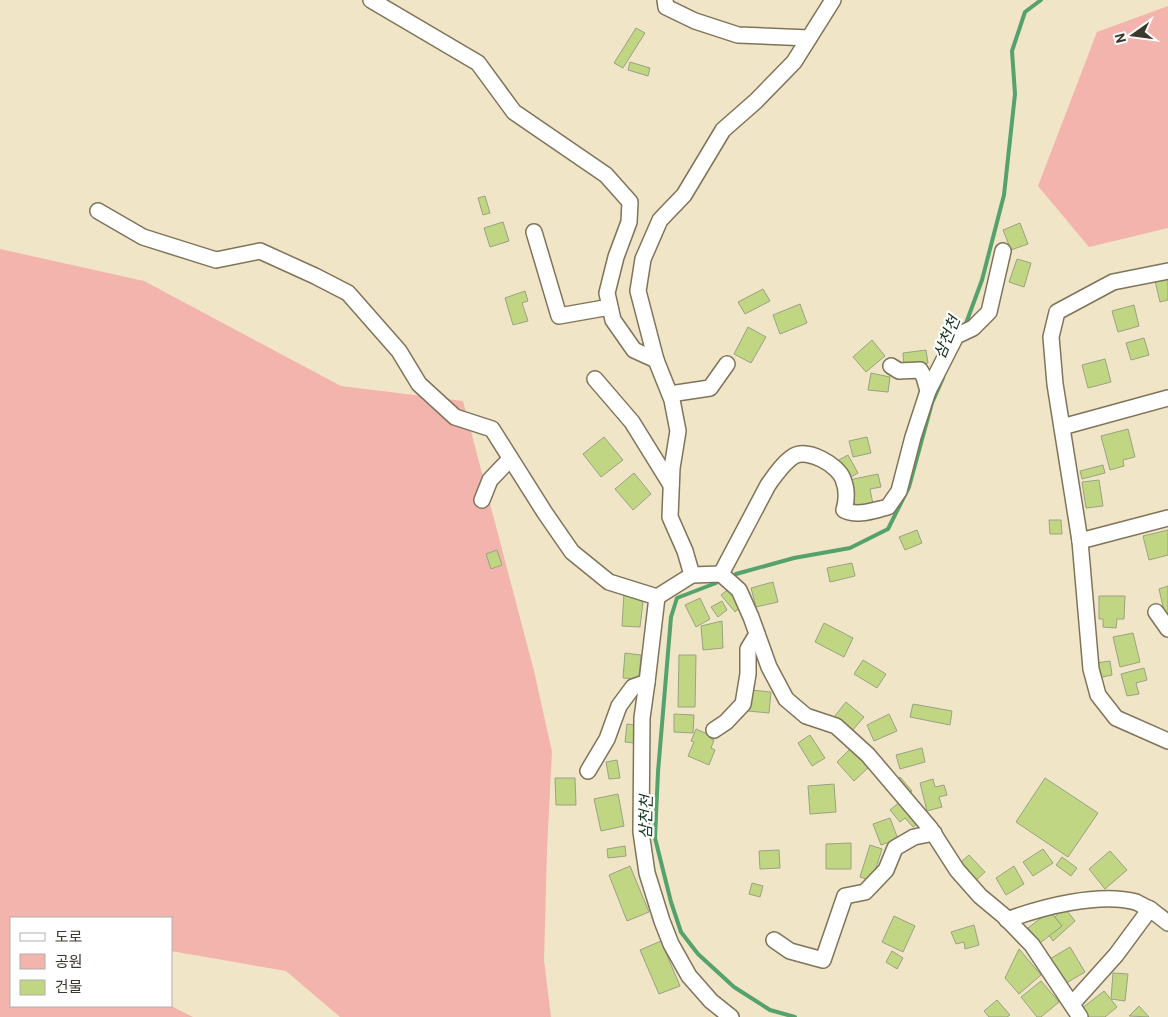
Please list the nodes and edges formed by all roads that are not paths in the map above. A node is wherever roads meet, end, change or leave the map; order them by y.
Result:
1 (371, 0) edge
2 (665, 0) edge
3 (833, 0) edge
4 (809, 38) junction
5 (98, 211) dead end
6 (534, 232) dead end
7 (1003, 251) dead end
8 (1168, 271) edge
9 (610, 307) junction
10 (656, 360) junction
11 (727, 364) dead end
12 (891, 366) dead end
13 (595, 380) dead end
14 (928, 391) junction
15 (670, 394) junction
16 (1168, 398) edge
17 (1062, 427) junction
18 (510, 459) junction
19 (671, 485) junction
20 (482, 500) dead end
21 (1168, 518) edge
22 (1080, 541) junction
23 (721, 574) junction
24 (692, 575) junction
25 (657, 597) junction
26 (1156, 612) dead end
27 (1168, 629) edge
28 (757, 634) junction
29 (647, 682) junction
30 (714, 730) dead end
31 (1168, 741) edge
32 (588, 771) dead end
33 (934, 833) junction
34 (1150, 909) junction
35 (1008, 920) junction
36 (1168, 923) edge
37 (774, 940) dead end
38 (1076, 1010) edge
39 (731, 1017) edge

1 - 9 street
2 - 4 street
3 - 4 street
4 - 10 street
5 - 18 street
6 - 9 street
7 - 14 street
8 - 17 street
9 - 10 street
10 - 15 street
11 - 15 street
12 - 14 street
13 - 19 street
14 - 23 street
15 - 19 street
16 - 17 street
17 - 22 street
18 - 20 street
18 - 25 street
19 - 24 street
21 - 22 street
22 - 31 street
23 - 24 street
23 - 28 street
24 - 25 street
25 - 29 street
26 - 27 street
28 - 30 street
28 - 33 street
29 - 32 street
29 - 39 street
33 - 35 street
33 - 37 street
34 - 35 street
34 - 36 street
34 - 38 street
35 - 38 street

